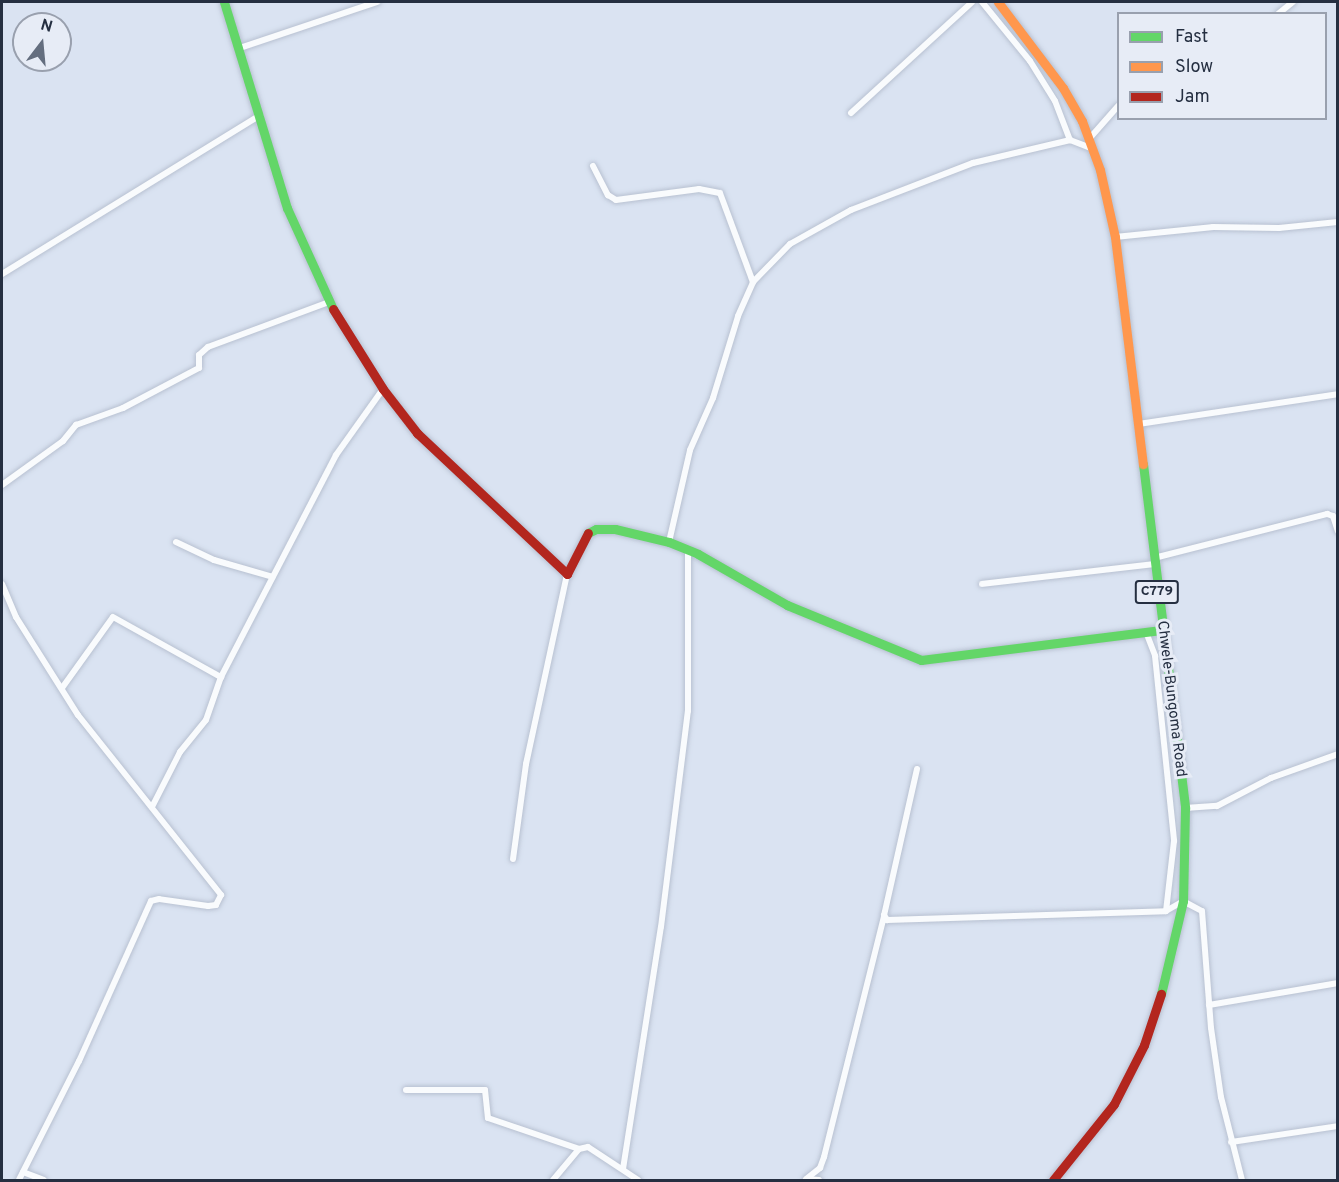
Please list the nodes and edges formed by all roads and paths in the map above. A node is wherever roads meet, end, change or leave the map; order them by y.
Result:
1 (224, 2) edge
2 (377, 2) edge
3 (972, 2) edge
4 (982, 2) edge
5 (998, 2) edge
6 (1293, 2) edge
7 (1280, 12) edge
8 (240, 48) junction
9 (1117, 108) edge
10 (852, 113) dead end
11 (260, 115) junction
12 (1089, 139) junction
13 (1070, 140) junction
14 (1093, 149) junction
15 (593, 166) dead end
16 (1338, 222) edge
17 (1115, 237) junction
18 (2, 274) edge
19 (753, 282) junction
20 (328, 302) junction
21 (382, 389) junction
22 (1338, 394) edge
23 (1138, 424) junction
24 (2, 484) edge
25 (1338, 531) edge
26 (176, 542) dead end
27 (669, 542) junction
28 (688, 550) junction
29 (1154, 561) junction
30 (567, 574) junction
31 (273, 577) junction
32 (2, 584) edge
33 (982, 584) dead end
34 (1161, 630) junction
35 (1146, 632) junction
36 (220, 677) junction
37 (62, 688) junction
38 (1171, 701) junction
39 (1158, 703) junction
40 (1338, 754) edge
41 (916, 769) dead end
42 (152, 807) junction
43 (1185, 808) junction
44 (513, 859) dead end
45 (1183, 901) junction
46 (1166, 911) junction
47 (884, 915) junction
48 (1338, 983) edge
49 (1209, 1005) junction
50 (406, 1090) dead end
51 (1338, 1126) edge
52 (1231, 1142) junction
53 (579, 1149) junction
54 (623, 1169) junction
55 (23, 1172) junction
56 (19, 1180) edge
57 (44, 1180) edge
58 (552, 1180) edge
59 (638, 1180) edge
60 (805, 1180) edge
61 (819, 1180) edge
62 (1053, 1180) edge
63 (1242, 1180) edge

1 - 8 street
2 - 8 street
3 - 10 street
4 - 13 street
5 - 12 street, Chwele-Bungoma Road / C779
6 - 7 street
8 - 11 street
9 - 12 street
11 - 18 street
11 - 20 street
12 - 14 street, Chwele-Bungoma Road / C779
13 - 14 street
13 - 19 street
14 - 17 street, Chwele-Bungoma Road / C779
15 - 19 street
16 - 17 street
17 - 23 street, Chwele-Bungoma Road / C779
19 - 27 street
20 - 21 street
20 - 24 street
21 - 30 street
21 - 31 street
22 - 23 street
23 - 29 street, Chwele-Bungoma Road / C779
25 - 29 street
26 - 31 street
27 - 28 street
27 - 30 street
28 - 35 street
28 - 54 street
29 - 33 street
29 - 34 street, Chwele-Bungoma Road / C779
30 - 44 street
31 - 36 street
32 - 37 street
34 - 35 street
34 - 38 street, Chwele-Bungoma Road / C779
35 - 39 street
36 - 37 street
36 - 42 street
37 - 42 street
38 - 39 street
38 - 43 street, Chwele-Bungoma Road / C779
39 - 46 street
40 - 43 street
41 - 47 street
42 - 55 street
43 - 45 street, Chwele-Bungoma Road / C779
45 - 46 street
45 - 49 street
45 - 62 street, Chwele-Bungoma Road / C779
46 - 47 street
47 - 60 street
48 - 49 street
49 - 52 street
50 - 53 street
51 - 52 street
52 - 63 street
53 - 54 street
53 - 58 street
54 - 59 street
55 - 56 street
55 - 57 street
60 - 61 street

